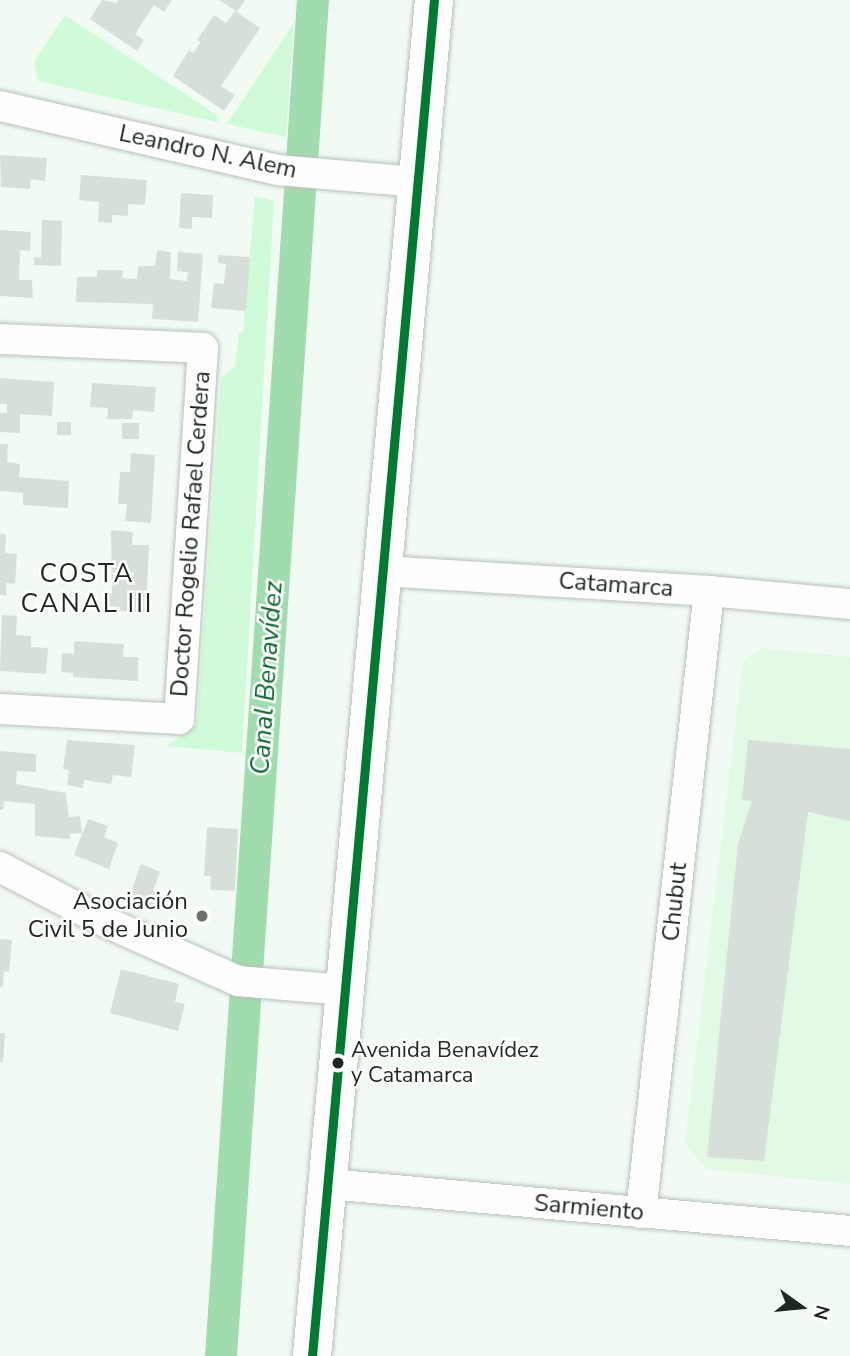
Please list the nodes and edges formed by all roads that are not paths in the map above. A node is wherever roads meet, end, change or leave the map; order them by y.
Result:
1 (434, 0) edge
2 (0, 106) edge
3 (418, 182) junction
4 (0, 338) edge
5 (383, 571) junction
6 (709, 591) junction
7 (850, 604) edge
8 (0, 709) edge
9 (0, 867) edge
10 (345, 990) junction
11 (328, 1184) junction
12 (641, 1213) junction
13 (850, 1231) edge
14 (312, 1356) edge

1 - 3 main road
2 - 3 street, Leandro N. Alem
3 - 5 main road
4 - 8 street, Doctor Rogelio Rafael Cerdera
5 - 6 street, Catamarca
5 - 10 main road
6 - 7 street, Catamarca
6 - 12 street, Chubut
9 - 10 street
10 - 11 main road
11 - 12 street, Sarmiento
11 - 14 main road
12 - 13 street, Sarmiento

